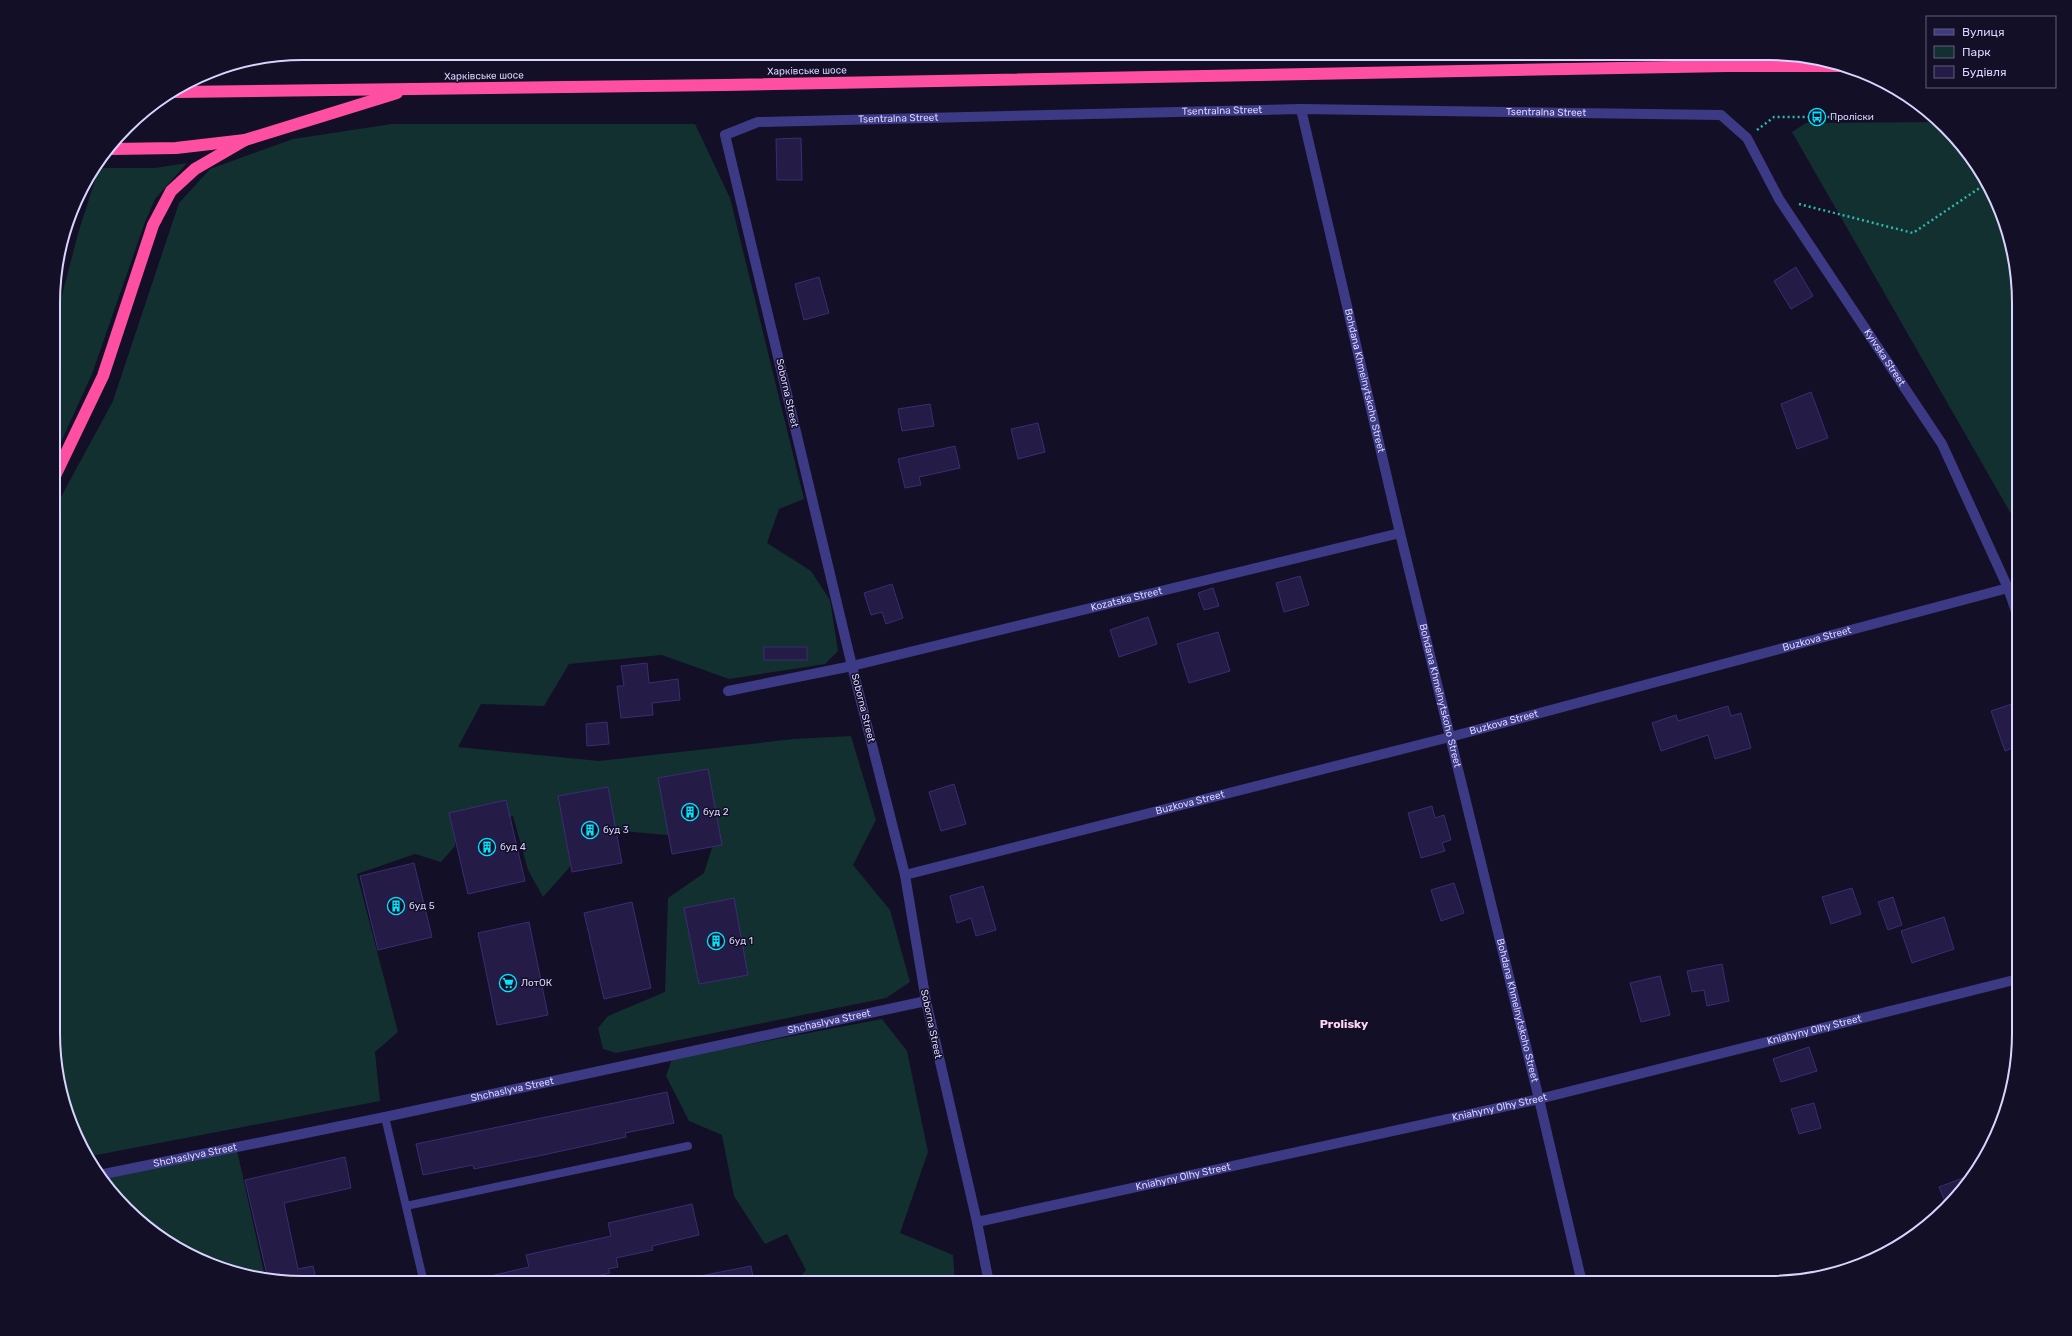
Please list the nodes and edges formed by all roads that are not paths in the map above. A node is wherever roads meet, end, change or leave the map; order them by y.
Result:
1 (1821, 66) edge
2 (409, 89) junction
3 (184, 92) edge
4 (1301, 109) junction
5 (1721, 115) joint
6 (725, 135) joint
7 (245, 140) junction
8 (114, 150) edge
9 (60, 465) edge
10 (1400, 533) junction
11 (2008, 588) junction
12 (2012, 600) edge
13 (852, 666) junction
14 (728, 691) dead end
15 (1450, 737) junction
16 (905, 875) junction
17 (2012, 981) edge
18 (926, 1001) junction
19 (1539, 1099) junction
20 (385, 1117) junction
21 (688, 1146) dead end
22 (105, 1174) edge
23 (406, 1206) junction
24 (977, 1222) junction
25 (422, 1276) edge
26 (988, 1276) edge
27 (1581, 1276) edge

1 - 2 highway, Харківське шосе
2 - 3 highway, Харківське шосе
2 - 7 highway
4 - 5 street, Tsentralna Street
4 - 6 street, Tsentralna Street
4 - 10 street, Bohdana Khmelnytskoho Street
5 - 11 street, Kyivska Street
6 - 13 street, Soborna Street
7 - 8 highway
7 - 9 highway
10 - 13 street, Kozatska Street
10 - 15 street, Bohdana Khmelnytskoho Street
11 - 12 street, Kyivska Street
11 - 15 street, Buzkova Street
13 - 14 street, Kozatska Street
13 - 16 street, Soborna Street
15 - 16 street, Buzkova Street
15 - 19 street, Bohdana Khmelnytskoho Street
16 - 18 street, Soborna Street
17 - 19 street, Kniahyny Olhy Street
18 - 20 street, Shchaslyva Street
18 - 24 street, Soborna Street
19 - 24 street, Kniahyny Olhy Street
19 - 27 street, Bohdana Khmelnytskoho Street
20 - 22 street, Shchaslyva Street
20 - 23 lane
21 - 23 lane
23 - 25 lane
24 - 26 street, Soborna Street

